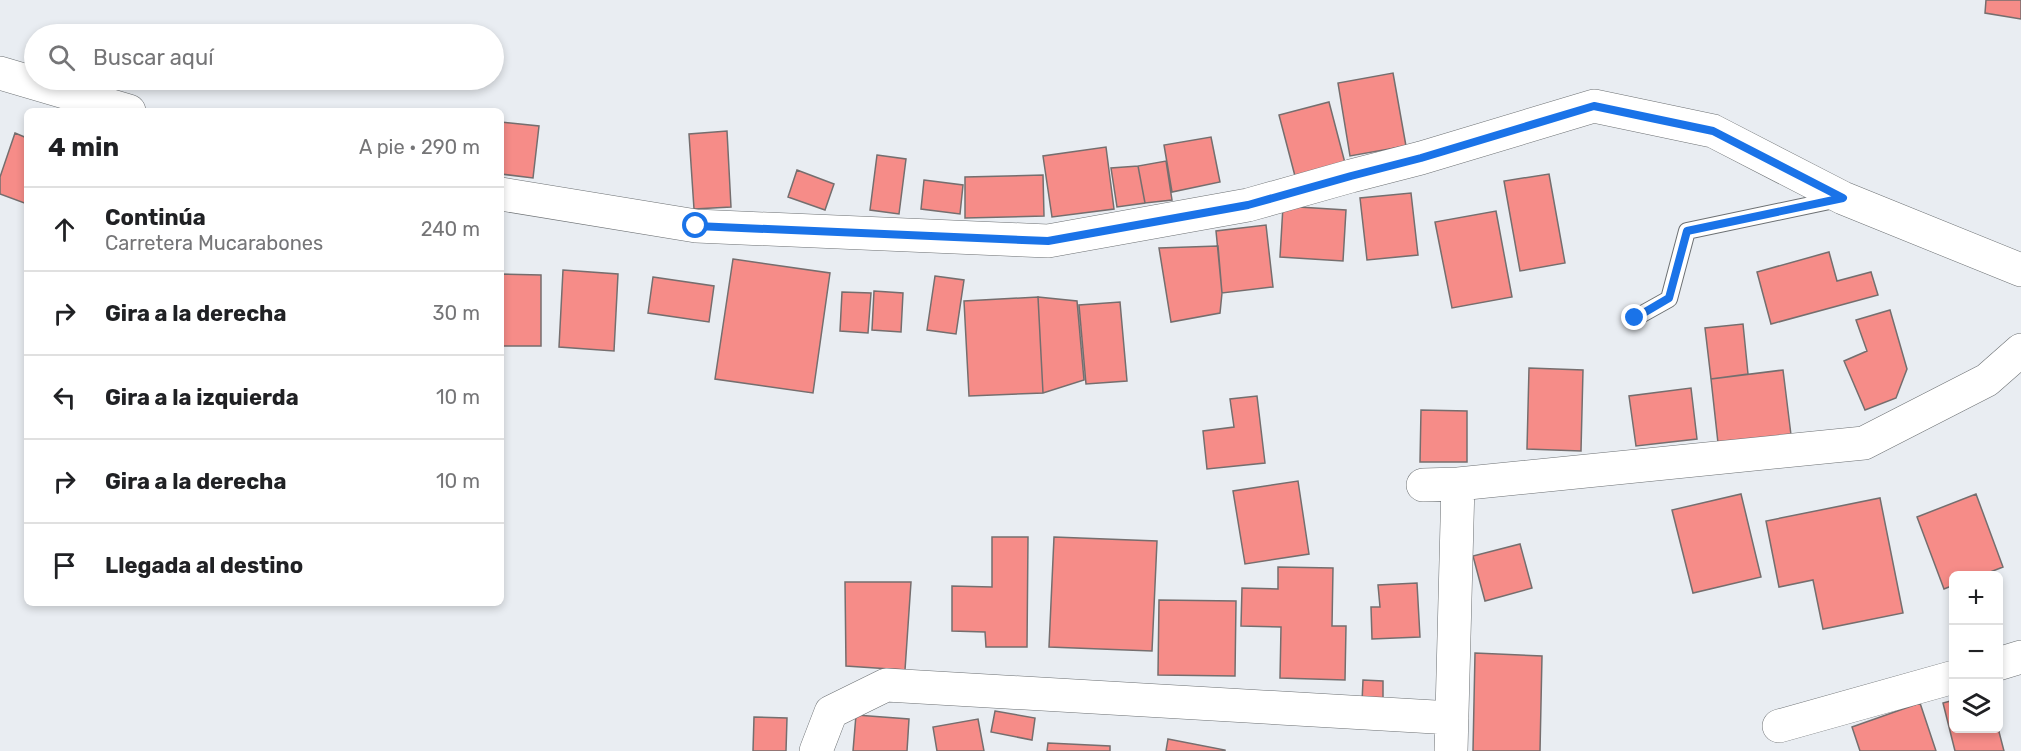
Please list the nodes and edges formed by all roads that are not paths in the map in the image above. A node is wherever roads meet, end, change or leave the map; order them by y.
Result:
1 (0, 73) edge
2 (24, 80) edge
3 (58, 90) edge
4 (119, 108) edge
5 (504, 194) edge
6 (1843, 198) junction
7 (2021, 270) edge
8 (1635, 318) dead end
9 (2021, 350) edge
10 (1458, 484) junction
11 (1424, 485) dead end
12 (2021, 657) edge
13 (2003, 662) edge
14 (1949, 677) edge
15 (1452, 718) junction
16 (1779, 726) dead end
17 (816, 751) edge
18 (1451, 751) edge

1 - 2 street
3 - 4 street
5 - 6 street
6 - 7 street
6 - 8 lane
9 - 10 street
10 - 11 street
10 - 15 street
12 - 13 street
14 - 16 street
15 - 17 street
15 - 18 street

